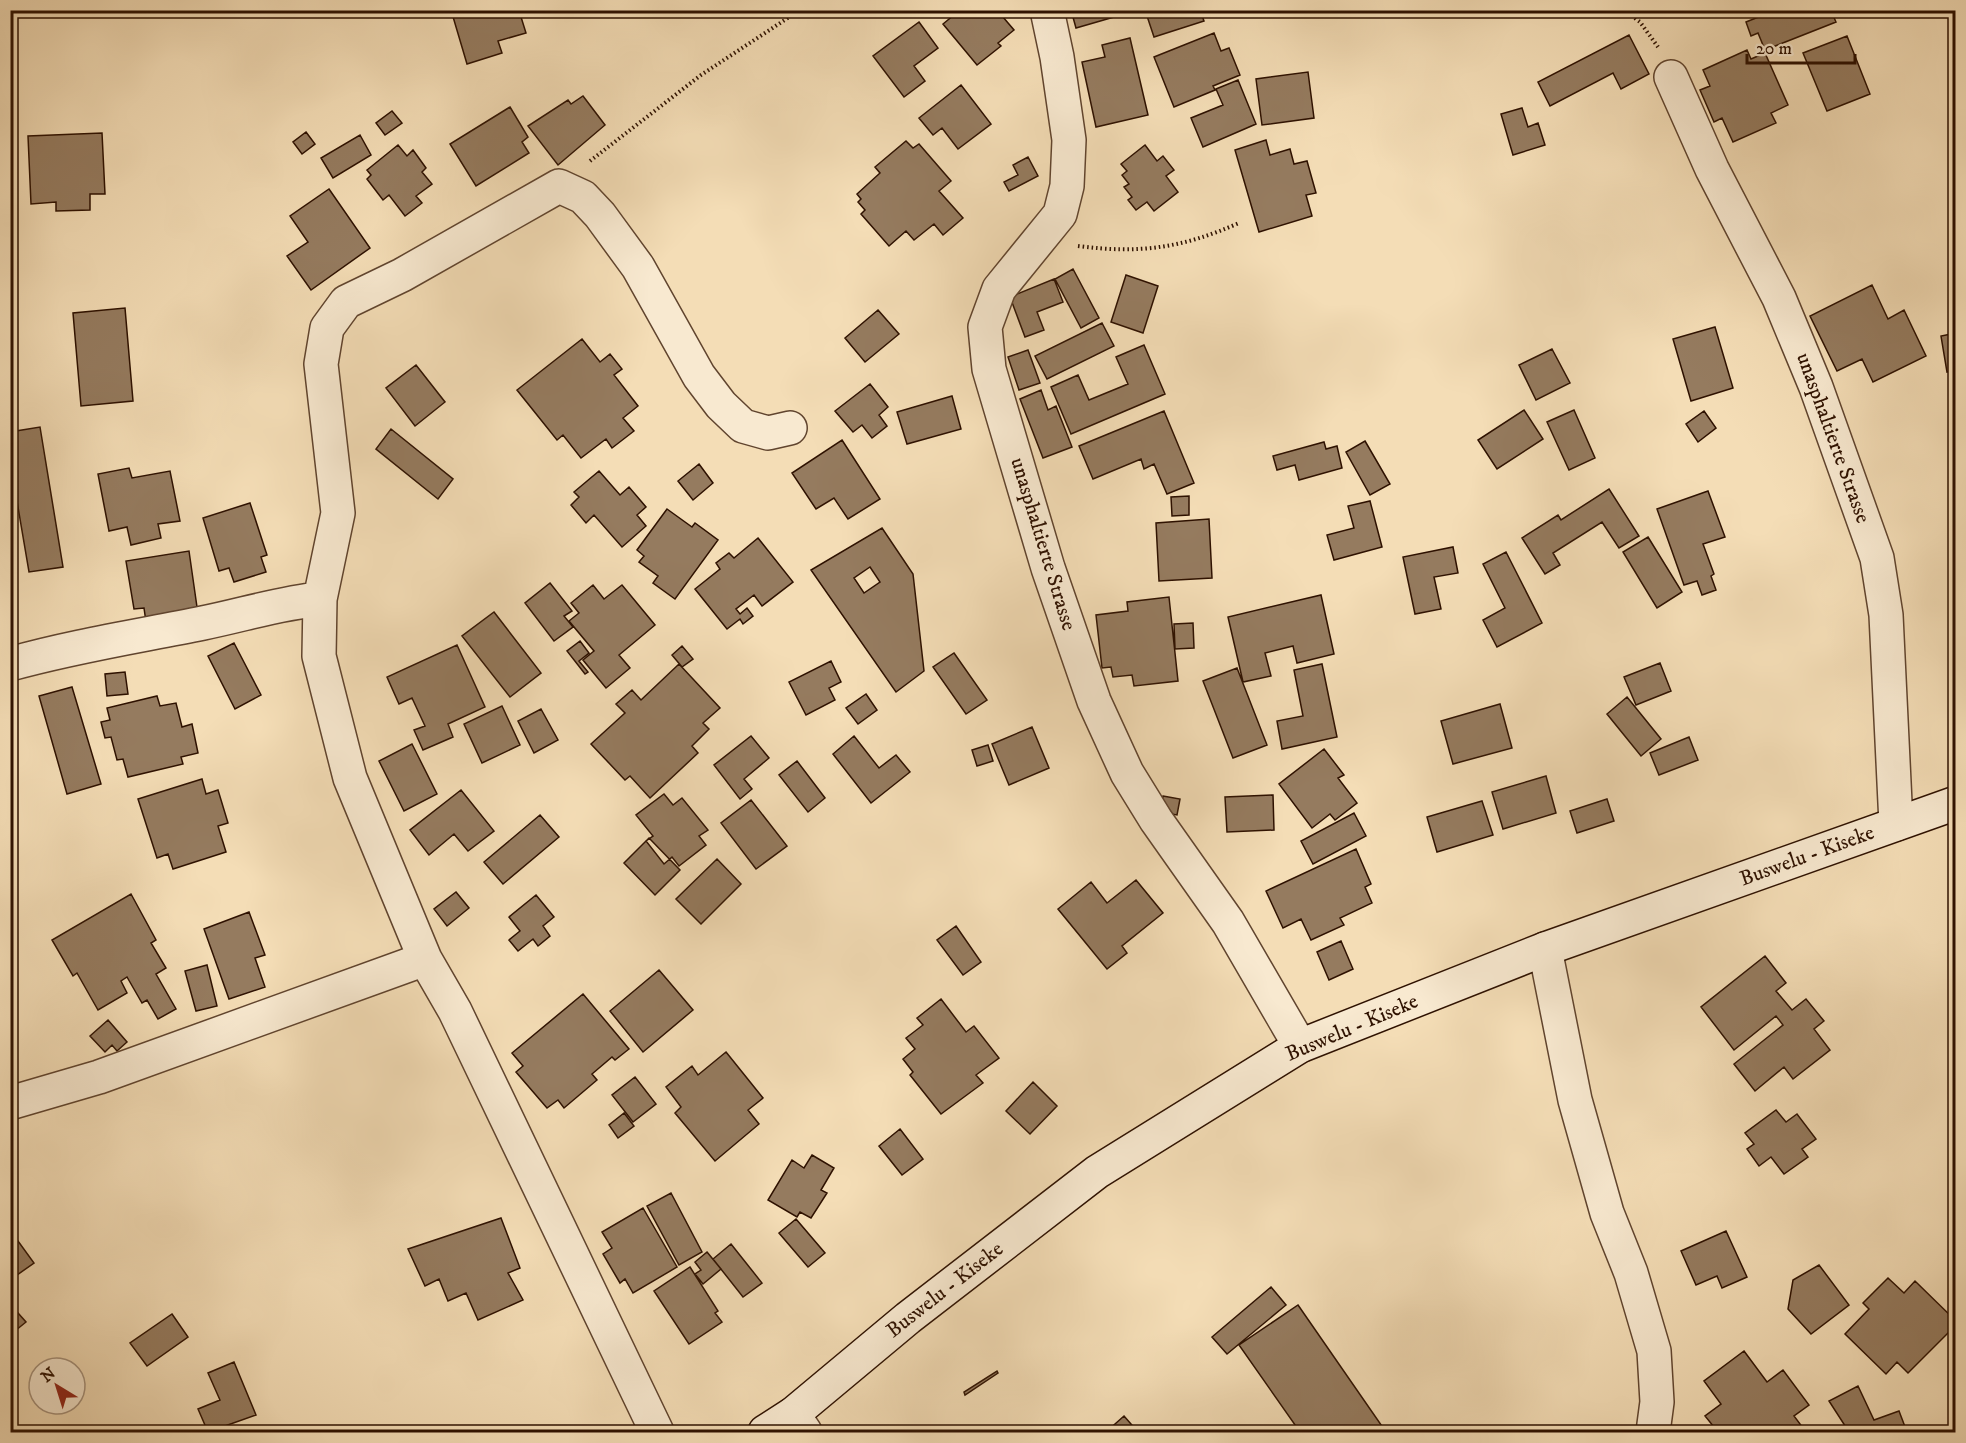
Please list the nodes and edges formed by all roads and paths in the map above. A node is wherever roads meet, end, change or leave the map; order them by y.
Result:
1 (800, 10) edge
2 (1047, 10) edge
3 (1624, 10) edge
4 (1671, 77) joint
5 (559, 186) junction
6 (1239, 223) dead end
7 (1036, 241) junction
8 (790, 428) dead end
9 (320, 599) junction
10 (10, 664) edge
11 (1956, 803) edge
12 (1896, 824) junction
13 (1545, 949) junction
14 (425, 958) junction
15 (1300, 1046) junction
16 (10, 1103) edge
17 (799, 1423) edge
18 (657, 1432) edge
19 (765, 1432) edge
20 (1653, 1432) edge

1 - 5 path
2 - 7 street, unasphaltierte Strasse
3 - 4 path
4 - 12 street, unasphaltierte Strasse
5 - 8 street
5 - 9 street
6 - 7 path
7 - 15 street, unasphaltierte Strasse
9 - 10 street
9 - 14 street
11 - 12 street, Buswelu - Kiseke
12 - 13 street, Buswelu - Kiseke
13 - 15 street, Buswelu - Kiseke
13 - 20 street
14 - 16 street
14 - 18 street
15 - 17 street, Buswelu - Kiseke
17 - 19 street, Buswelu - Kiseke

